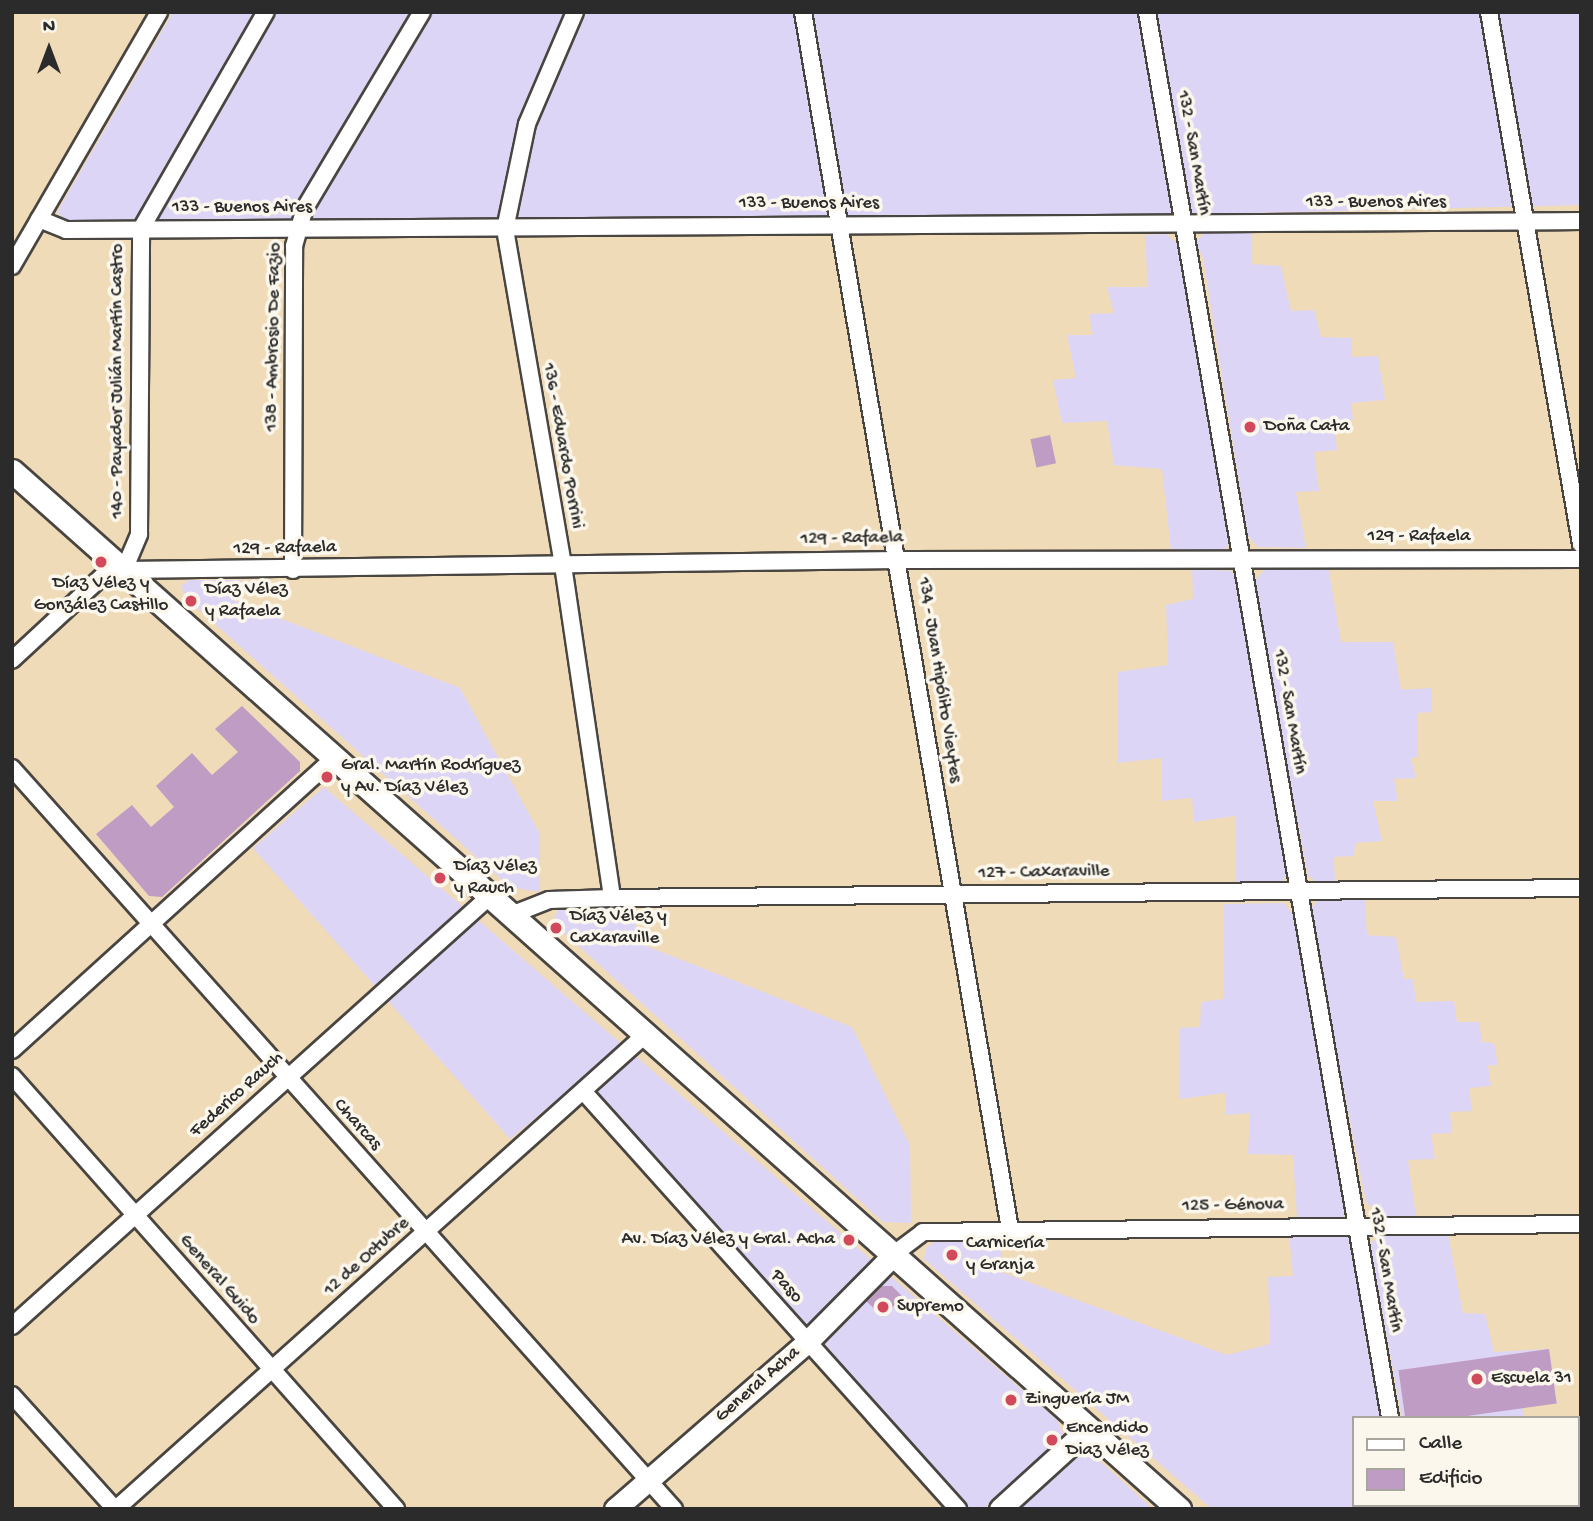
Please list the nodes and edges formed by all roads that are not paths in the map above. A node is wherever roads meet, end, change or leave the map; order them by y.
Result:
1 (159, 12) edge
2 (266, 12) edge
3 (422, 12) edge
4 (575, 12) edge
5 (803, 12) edge
6 (1147, 12) edge
7 (1489, 12) edge
8 (39, 219) junction
9 (1581, 221) edge
10 (1526, 222) junction
11 (841, 225) junction
12 (1184, 225) junction
13 (141, 229) junction
14 (298, 229) junction
15 (505, 229) junction
16 (12, 266) edge
17 (12, 471) edge
18 (1581, 544) edge
19 (1242, 558) junction
20 (899, 559) junction
21 (1581, 559) edge
22 (563, 565) junction
23 (124, 570) junction
24 (293, 570) junction
25 (12, 660) edge
26 (335, 757) junction
27 (12, 768) edge
28 (1581, 888) edge
29 (1298, 891) junction
30 (951, 895) junction
31 (490, 896) junction
32 (612, 898) junction
33 (511, 915) junction
34 (151, 926) junction
35 (646, 1034) junction
36 (12, 1050) edge
37 (12, 1076) edge
38 (287, 1079) junction
39 (583, 1091) junction
40 (135, 1216) junction
41 (1581, 1224) edge
42 (1356, 1225) junction
43 (1010, 1230) junction
44 (425, 1233) junction
45 (894, 1254) junction
46 (12, 1326) edge
47 (807, 1342) junction
48 (271, 1371) junction
49 (12, 1395) edge
50 (1390, 1416) edge
51 (1089, 1428) junction
52 (648, 1480) junction
53 (115, 1509) edge
54 (396, 1509) edge
55 (615, 1509) edge
56 (674, 1509) edge
57 (958, 1509) edge
58 (1000, 1509) edge
59 (1179, 1509) edge

1 - 8 street
2 - 13 street, 140 - Payador Julián Martín Castro
3 - 14 street, 138 - Ambrosio De Fazio
4 - 15 street, 136 - Eduardo Porrini
5 - 11 street, 134 - Juan Hipólito Vieytes
6 - 12 street, 132 - San Martín
7 - 10 street
8 - 13 street, 133 - Buenos Aires
8 - 16 street
9 - 10 street, 133 - Buenos Aires
10 - 12 street, 133 - Buenos Aires
10 - 18 street
11 - 12 street, 133 - Buenos Aires
11 - 15 street, 133 - Buenos Aires
11 - 20 street, 134 - Juan Hipólito Vieytes
12 - 19 street, 132 - San Martín
13 - 14 street, 133 - Buenos Aires
13 - 23 street, 140 - Payador Julián Martín Castro
14 - 15 street, 133 - Buenos Aires
14 - 24 street, 138 - Ambrosio De Fazio
15 - 22 street, 136 - Eduardo Porrini
17 - 23 main road
19 - 20 street, 129 - Rafaela
19 - 21 street, 129 - Rafaela
19 - 29 street, 132 - San Martín
20 - 22 street, 129 - Rafaela
20 - 30 street, 134 - Juan Hipólito Vieytes
22 - 24 street, 129 - Rafaela
22 - 32 street, 136 - Eduardo Porrini
23 - 24 street, 129 - Rafaela
23 - 25 street
23 - 26 main road
26 - 31 main road
26 - 34 street
27 - 34 street, Charcas
28 - 29 street, 127 - Caxaraville
29 - 30 street, 127 - Caxaraville
29 - 42 street, 132 - San Martín
30 - 32 street, 127 - Caxaraville
30 - 43 street, 134 - Juan Hipólito Vieytes
31 - 33 main road
31 - 38 street, Federico Rauch
32 - 33 street, 127 - Caxaraville
33 - 35 main road
34 - 36 street
34 - 38 street, Charcas
35 - 39 street, 12 de Octubre
35 - 45 main road
37 - 40 street, General Guido
38 - 40 street, Federico Rauch
38 - 44 street, Charcas
39 - 44 street, 12 de Octubre
39 - 47 street, Paso
40 - 46 street, Federico Rauch
40 - 48 street, General Guido
41 - 42 street, 125 - Génova
42 - 43 street, 125 - Génova
42 - 50 street, 132 - San Martín
43 - 45 street, 125 - Génova
44 - 48 street, 12 de Octubre
44 - 52 street, Charcas
45 - 47 street, General Acha
45 - 51 main road
47 - 52 street, General Acha
47 - 57 street, Paso
48 - 53 street, 12 de Octubre
48 - 54 street, General Guido
49 - 53 street
51 - 58 street
51 - 59 main road
52 - 55 street, General Acha
52 - 56 street, Charcas

